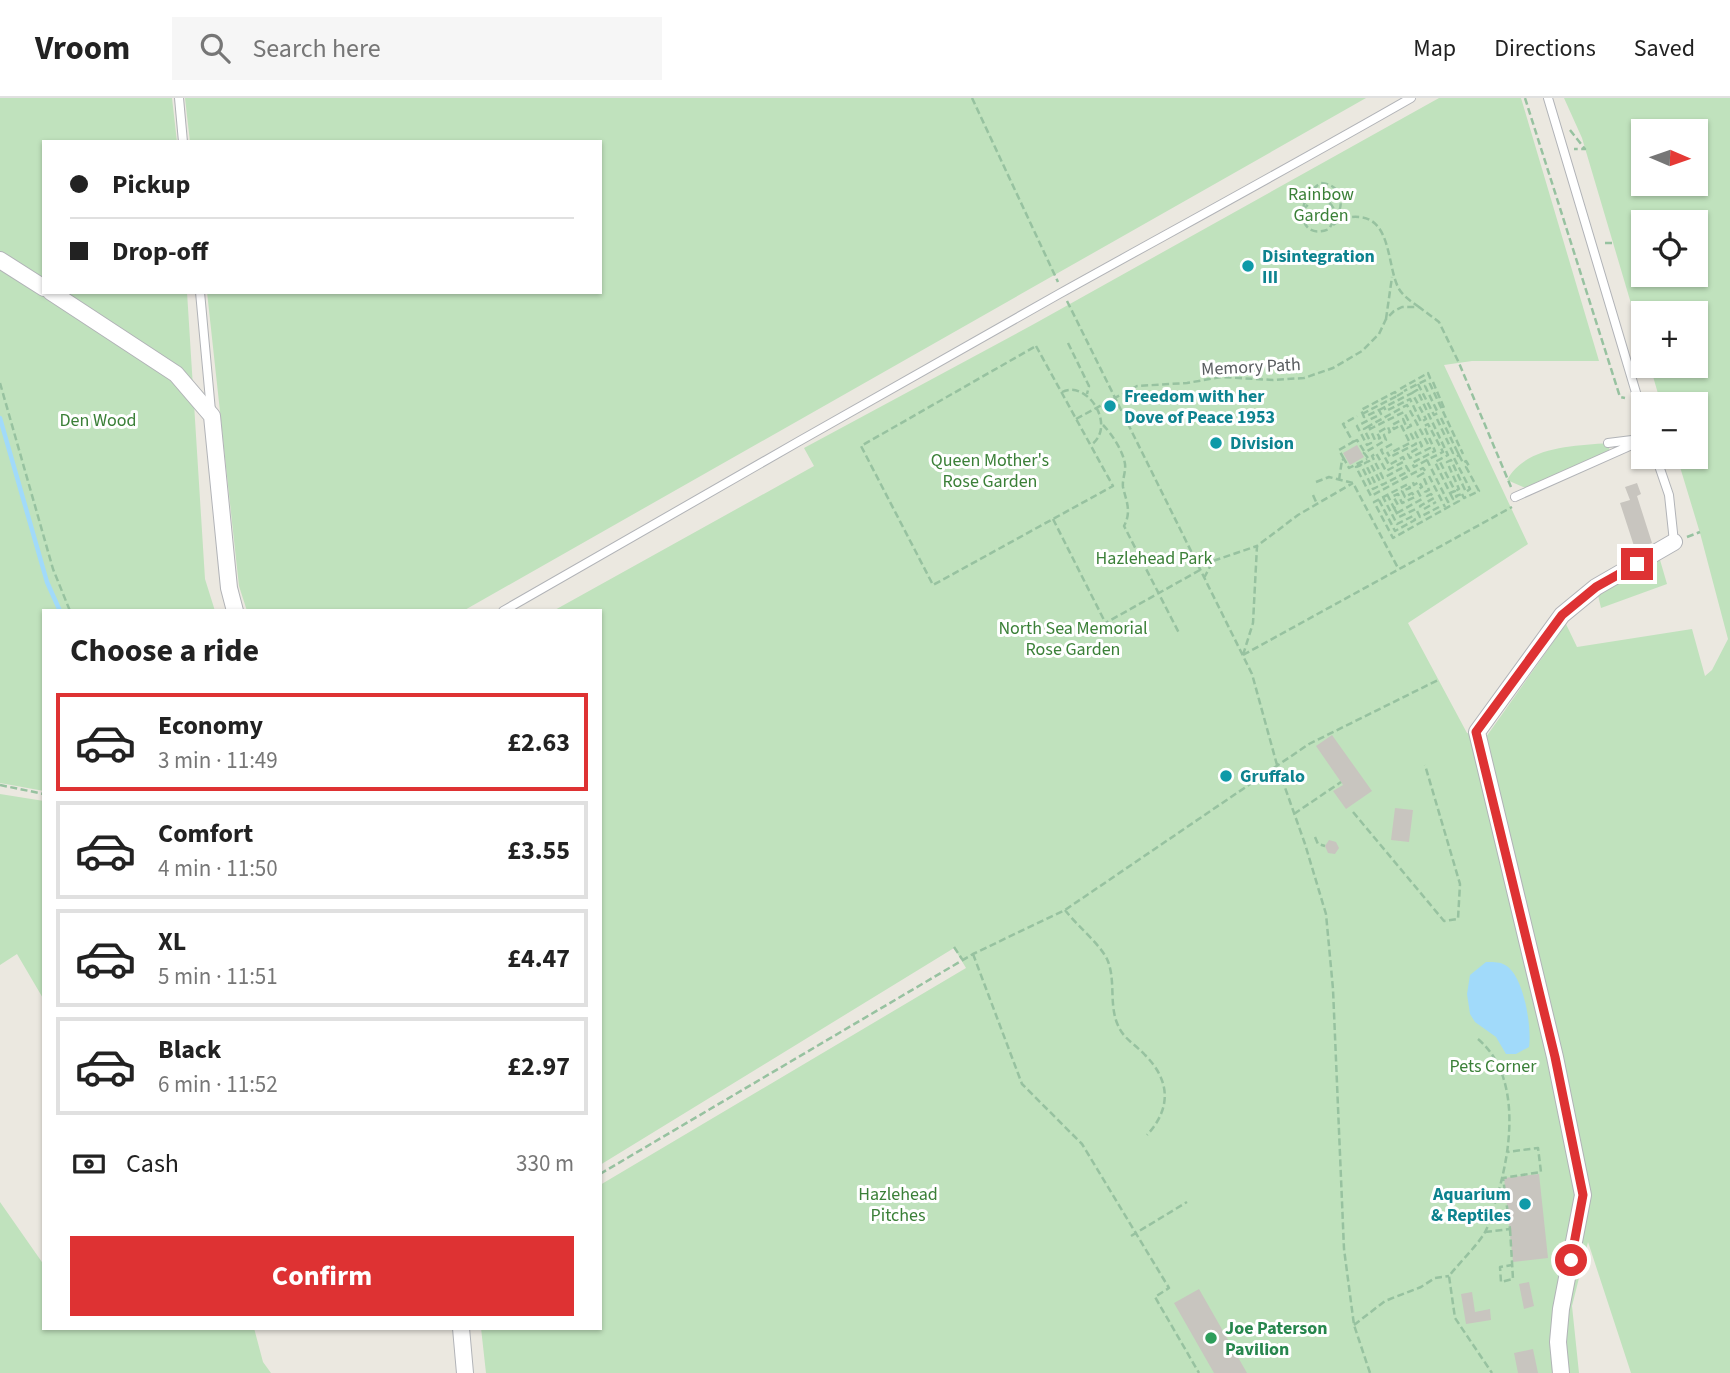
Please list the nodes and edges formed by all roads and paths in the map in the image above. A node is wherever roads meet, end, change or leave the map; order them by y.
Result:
1 (178, 98) edge
2 (972, 98) edge
3 (1410, 98) edge
4 (1525, 98) edge
5 (1548, 98) edge
6 (183, 140) edge
7 (1557, 197) junction
8 (1551, 198) dead end
9 (1303, 210) junction
10 (1336, 217) junction
11 (1329, 229) junction
12 (0, 260) edge
13 (1393, 275) junction
14 (42, 287) edge
15 (1063, 292) junction
16 (54, 294) edge
17 (200, 294) edge
18 (1419, 307) junction
19 (1386, 319) junction
20 (1068, 343) dead end
21 (1433, 382) dead end
22 (0, 383) edge
23 (1418, 384) junction
24 (1404, 391) dead end
25 (1062, 392) junction
26 (1637, 392) edge
27 (1412, 393) junction
28 (1087, 396) junction
29 (1115, 397) junction
30 (1631, 398) edge
31 (1384, 407) junction
32 (1096, 408) junction
33 (1379, 410) junction
34 (1444, 411) junction
35 (212, 416) junction
36 (1357, 416) dead end
37 (1439, 418) dead end
38 (1076, 419) junction
39 (1103, 425) junction
40 (1369, 428) junction
41 (1631, 440) edge
42 (1353, 442) junction
43 (1608, 443) dead end
44 (1392, 444) dead end
45 (1631, 444) edge
46 (1091, 445) junction
47 (1364, 453) junction
48 (1461, 455) junction
49 (1344, 459) junction
50 (1368, 460) junction
51 (1427, 460) junction
52 (1439, 460) junction
53 (1660, 469) edge
54 (1422, 474) junction
55 (1429, 476) dead end
56 (1417, 477) dead end
57 (1339, 480) junction
58 (1412, 480) dead end
59 (1317, 482) dead end
60 (1353, 483) junction
61 (1455, 491) junction
62 (1450, 493) junction
63 (1464, 493) junction
64 (1313, 495) dead end
65 (1385, 496) junction
66 (1515, 497) junction
67 (1378, 499) junction
68 (1436, 502) dead end
69 (1317, 504) junction
70 (1439, 507) dead end
71 (1394, 508) junction
72 (1445, 509) junction
73 (1423, 510) junction
74 (1397, 513) junction
75 (1425, 515) junction
76 (1053, 519) junction
77 (1674, 542) joint
78 (1257, 546) junction
79 (1193, 557) junction
80 (1213, 561) junction
81 (1398, 568) junction
82 (1200, 570) junction
83 (1204, 578) junction
84 (1159, 593) junction
85 (69, 609) edge
86 (234, 609) edge
87 (507, 609) edge
88 (1106, 623) junction
89 (1179, 633) dead end
90 (1084, 635) dead end
91 (1243, 656) junction
92 (1438, 680) dead end
93 (1277, 765) junction
94 (1425, 765) dead end
95 (1341, 782) dead end
96 (0, 785) edge
97 (42, 794) edge
98 (1353, 811) dead end
99 (1294, 814) junction
100 (1315, 837) dead end
101 (1325, 846) dead end
102 (1065, 910) junction
103 (954, 947) dead end
104 (973, 954) junction
105 (962, 960) junction
106 (1478, 1039) dead end
107 (1147, 1135) dead end
108 (1507, 1152) junction
109 (602, 1173) edge
110 (1503, 1178) junction
111 (1187, 1202) dead end
112 (1510, 1230) junction
113 (1485, 1233) junction
114 (1133, 1235) junction
115 (1513, 1265) junction
116 (1449, 1276) junction
117 (1354, 1325) junction
118 (461, 1330) edge
119 (465, 1373) edge
120 (1199, 1373) edge
121 (1370, 1373) edge
122 (1492, 1373) edge
123 (1561, 1373) edge

1 - 6 lane
2 - 15 path
3 - 15 lane
4 - 7 path
5 - 26 lane
7 - 8 path
7 - 30 path
9 - 10 path
9 - 10 path
9 - 11 path
10 - 11 path
11 - 13 path
12 - 14 street
13 - 18 path
13 - 19 path
15 - 29 path
15 - 87 lane
16 - 35 street
17 - 35 lane
18 - 19 path
18 - 66 path
19 - 29 path, Memory Path
20 - 28 path
21 - 34 path
22 - 85 path
23 - 24 path
23 - 33 path
23 - 34 path
25 - 28 path
25 - 38 path
25 - 76 path
27 - 31 path
27 - 31 path
27 - 52 path
28 - 32 path
29 - 32 path, Memory Path
29 - 79 path
31 - 33 path
32 - 38 path, Memory Path
32 - 39 path
33 - 40 path
34 - 48 path
35 - 86 street
36 - 42 path
37 - 48 path
38 - 46 path
39 - 46 path
39 - 84 path
40 - 40 path
40 - 47 path
41 - 43 lane
42 - 47 path
42 - 49 path
44 - 50 path
45 - 66 lane
46 - 76 path
47 - 50 path
48 - 63 path
48 - 63 path
49 - 50 path
49 - 57 path
50 - 54 path
51 - 51 path
51 - 62 path
52 - 61 path
52 - 62 path
53 - 77 lane
54 - 56 path
54 - 73 path
55 - 72 path
57 - 59 path
57 - 60 path
58 - 74 path
60 - 69 path
60 - 81 path
61 - 62 path
61 - 63 path
63 - 72 path
64 - 69 path
65 - 67 path
65 - 67 path
65 - 71 path
65 - 71 path
66 - 81 path
67 - 72 path
68 - 73 path
69 - 78 path
70 - 75 path
71 - 74 path
73 - 75 path
74 - 75 path
76 - 88 path
77 - 123 street
78 - 80 path
78 - 91 path
79 - 80 path
79 - 82 path
80 - 83 path
81 - 91 path
82 - 83 path
82 - 84 path
83 - 91 path
84 - 88 path
84 - 89 path
88 - 90 path
91 - 93 path
92 - 93 path
93 - 99 path
93 - 102 path
94 - 98 path
95 - 99 path
96 - 97 path
99 - 117 path
100 - 101 path
102 - 104 path
102 - 107 path
103 - 105 path
104 - 105 path
104 - 114 path
105 - 109 path
106 - 108 path
108 - 110 path
108 - 110 path
110 - 112 path
110 - 113 path
111 - 114 path
112 - 113 path
112 - 115 path
113 - 116 path
114 - 120 path
115 - 115 path
116 - 117 path
116 - 122 path
117 - 121 path
118 - 119 street

